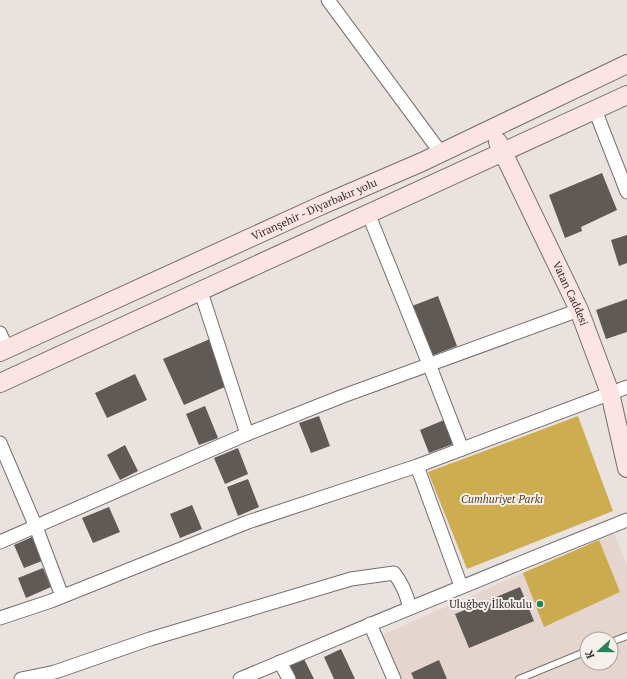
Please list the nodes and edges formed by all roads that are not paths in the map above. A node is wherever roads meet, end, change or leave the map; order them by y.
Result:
1 (328, 0) edge
2 (627, 64) edge
3 (627, 95) edge
4 (595, 110) junction
5 (491, 129) junction
6 (441, 153) junction
7 (503, 153) junction
8 (627, 192) edge
9 (368, 213) junction
10 (201, 292) junction
11 (579, 310) junction
12 (2, 344) edge
13 (429, 364) junction
14 (0, 383) edge
15 (627, 387) edge
16 (610, 393) junction
17 (247, 434) junction
18 (0, 443) edge
19 (462, 449) junction
20 (417, 466) junction
21 (627, 468) edge
22 (627, 520) edge
23 (36, 527) junction
24 (0, 542) edge
25 (461, 586) junction
26 (62, 596) junction
27 (410, 608) junction
28 (0, 618) edge
29 (370, 624) junction
30 (579, 655) edge
31 (280, 662) junction
32 (41, 677) edge
33 (21, 679) edge
34 (240, 679) edge
35 (289, 679) edge
36 (394, 679) edge
37 (518, 679) edge

1 - 6 street
2 - 5 main road, Viranşehir - Diyarbakır yolu
3 - 4 main road
4 - 7 main road
4 - 8 street
5 - 6 main road, Viranşehir - Diyarbakır yolu
5 - 7 main road, Vatan Caddesi
6 - 12 main road, Viranşehir - Diyarbakır yolu
7 - 9 main road
7 - 11 main road, Vatan Caddesi
9 - 10 main road
9 - 13 street
10 - 14 main road
10 - 17 street
11 - 13 street
11 - 16 main road, Vatan Caddesi
13 - 17 street
13 - 19 street
15 - 16 street
16 - 19 street
16 - 21 main road, Vatan Caddesi
17 - 23 street
18 - 23 street
19 - 20 street
20 - 25 street
20 - 26 street
22 - 25 street
23 - 24 street
23 - 26 street
25 - 27 street
26 - 28 street
27 - 29 street
27 - 32 street
29 - 31 street
29 - 36 street
30 - 37 lane
31 - 34 street
31 - 35 street
32 - 33 street

